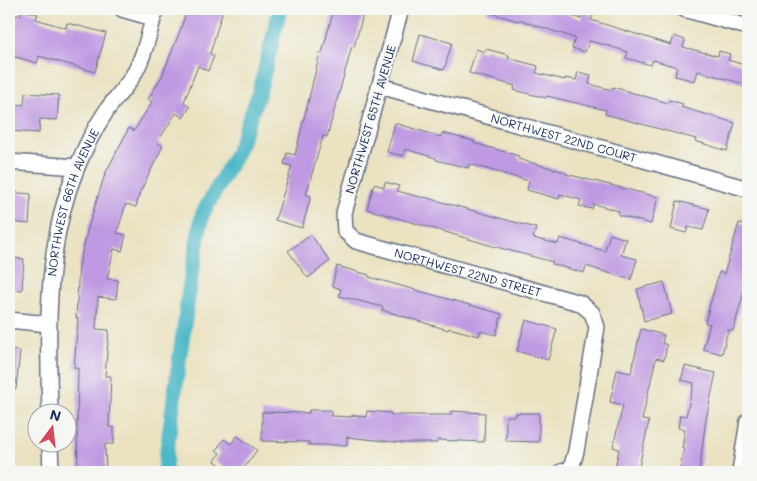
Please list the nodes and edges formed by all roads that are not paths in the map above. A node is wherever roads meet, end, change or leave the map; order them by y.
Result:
1 (122, 9) edge
2 (401, 9) edge
3 (684, 9) edge
4 (155, 13) edge
5 (748, 27) edge
6 (380, 86) junction
7 (9, 162) edge
8 (77, 166) junction
9 (748, 189) edge
10 (345, 231) joint
11 (9, 320) edge
12 (48, 324) junction
13 (50, 404) edge
14 (748, 421) edge
15 (50, 454) edge
16 (566, 470) edge
17 (51, 472) edge
18 (740, 472) edge

1 - 4 street
2 - 6 street, NORTHWEST 65TH AVENUE
3 - 5 street
4 - 8 street, NORTHWEST 66TH AVENUE
6 - 9 street, NORTHWEST 22ND COURT
6 - 10 street, NORTHWEST 65TH AVENUE
7 - 8 street
8 - 12 street, NORTHWEST 66TH AVENUE
10 - 16 street, NORTHWEST 22ND STREET
11 - 12 street
12 - 13 street, NORTHWEST 66TH AVENUE
14 - 18 street
15 - 17 street

